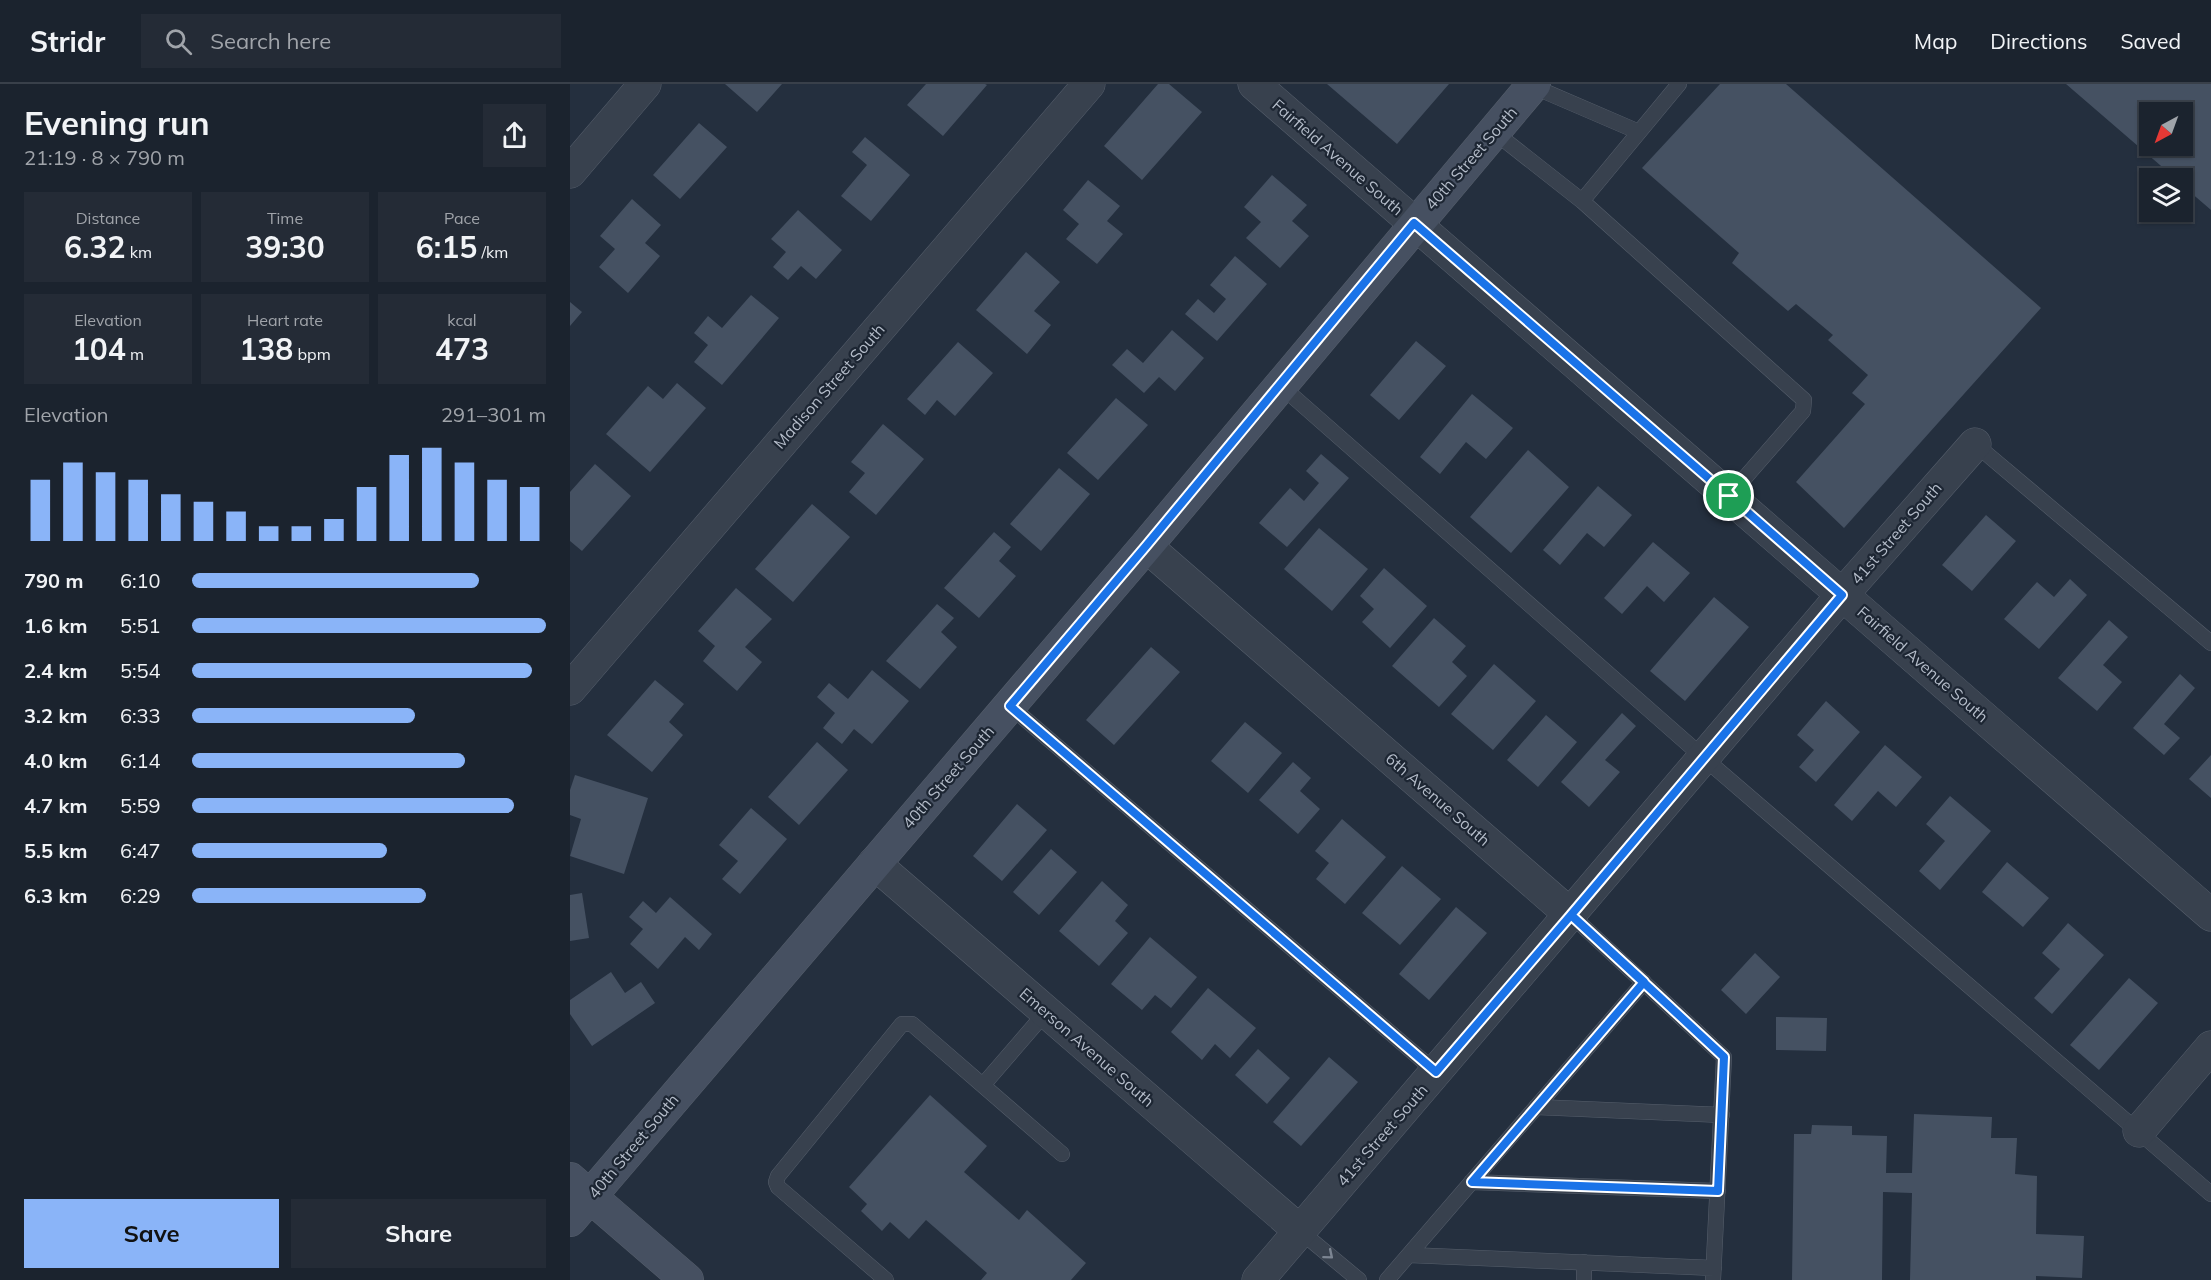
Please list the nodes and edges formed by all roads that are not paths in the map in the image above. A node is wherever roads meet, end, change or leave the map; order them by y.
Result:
1 (645, 84) edge
2 (1089, 84) edge
3 (1254, 84) edge
4 (1679, 84) edge
5 (1533, 85) edge
6 (1493, 131) junction
7 (1639, 132) junction
8 (570, 172) edge
9 (1582, 201) junction
10 (1414, 223) junction
11 (1280, 385) junction
12 (1975, 444) joint
13 (1729, 496) junction
14 (1146, 546) junction
15 (1842, 595) junction
16 (2211, 643) edge
17 (570, 689) edge
18 (1010, 706) junction
19 (1704, 758) junction
20 (874, 863) junction
21 (1571, 915) junction
22 (2211, 915) edge
23 (1644, 982) junction
24 (1046, 1012) junction
25 (2211, 1047) edge
26 (1436, 1072) junction
27 (983, 1085) junction
28 (1536, 1107) junction
29 (1722, 1114) junction
30 (2139, 1131) junction
31 (1062, 1154) dead end
32 (1472, 1182) junction
33 (1718, 1191) junction
34 (2211, 1194) edge
35 (577, 1199) edge
36 (1300, 1231) junction
37 (1409, 1255) junction
38 (1584, 1262) junction
39 (1714, 1274) edge
40 (687, 1280) edge
41 (886, 1280) edge
42 (1258, 1280) edge
43 (1359, 1280) edge
44 (1387, 1280) edge
45 (1584, 1280) edge

1 - 8 street
2 - 17 street, Madison Street South
3 - 10 street, Fairfield Avenue South
4 - 7 lane
5 - 6 street, 40th Street South
5 - 7 lane
6 - 9 lane
6 - 10 street, 40th Street South
7 - 9 lane
9 - 13 lane
10 - 11 street, 40th Street South
10 - 13 street, Fairfield Avenue South
11 - 14 street, 40th Street South
11 - 19 lane
12 - 15 street, 41st Street South
12 - 16 lane
13 - 15 street, Fairfield Avenue South
14 - 18 street, 40th Street South
14 - 21 street, 6th Avenue South
15 - 19 street, 41st Street South
15 - 22 street, Fairfield Avenue South
18 - 20 street, 40th Street South
18 - 26 lane
19 - 21 street, 41st Street South
19 - 30 lane
20 - 24 street, Emerson Avenue South
20 - 35 street, 40th Street South
21 - 23 lane, 6th Avenue South
21 - 26 street, 41st Street South
23 - 28 lane
23 - 29 lane, 6th Avenue South
24 - 27 lane
24 - 36 street, Emerson Avenue South
25 - 30 street
26 - 36 street, 41st Street South
27 - 31 lane
27 - 41 lane
28 - 29 lane
28 - 32 lane
29 - 33 lane
30 - 34 lane
32 - 33 lane
32 - 37 lane
33 - 39 lane
35 - 40 street
36 - 42 street, 41st Street South
36 -> 43 lane
37 - 38 lane
37 - 44 lane
38 - 39 lane
38 - 45 lane

